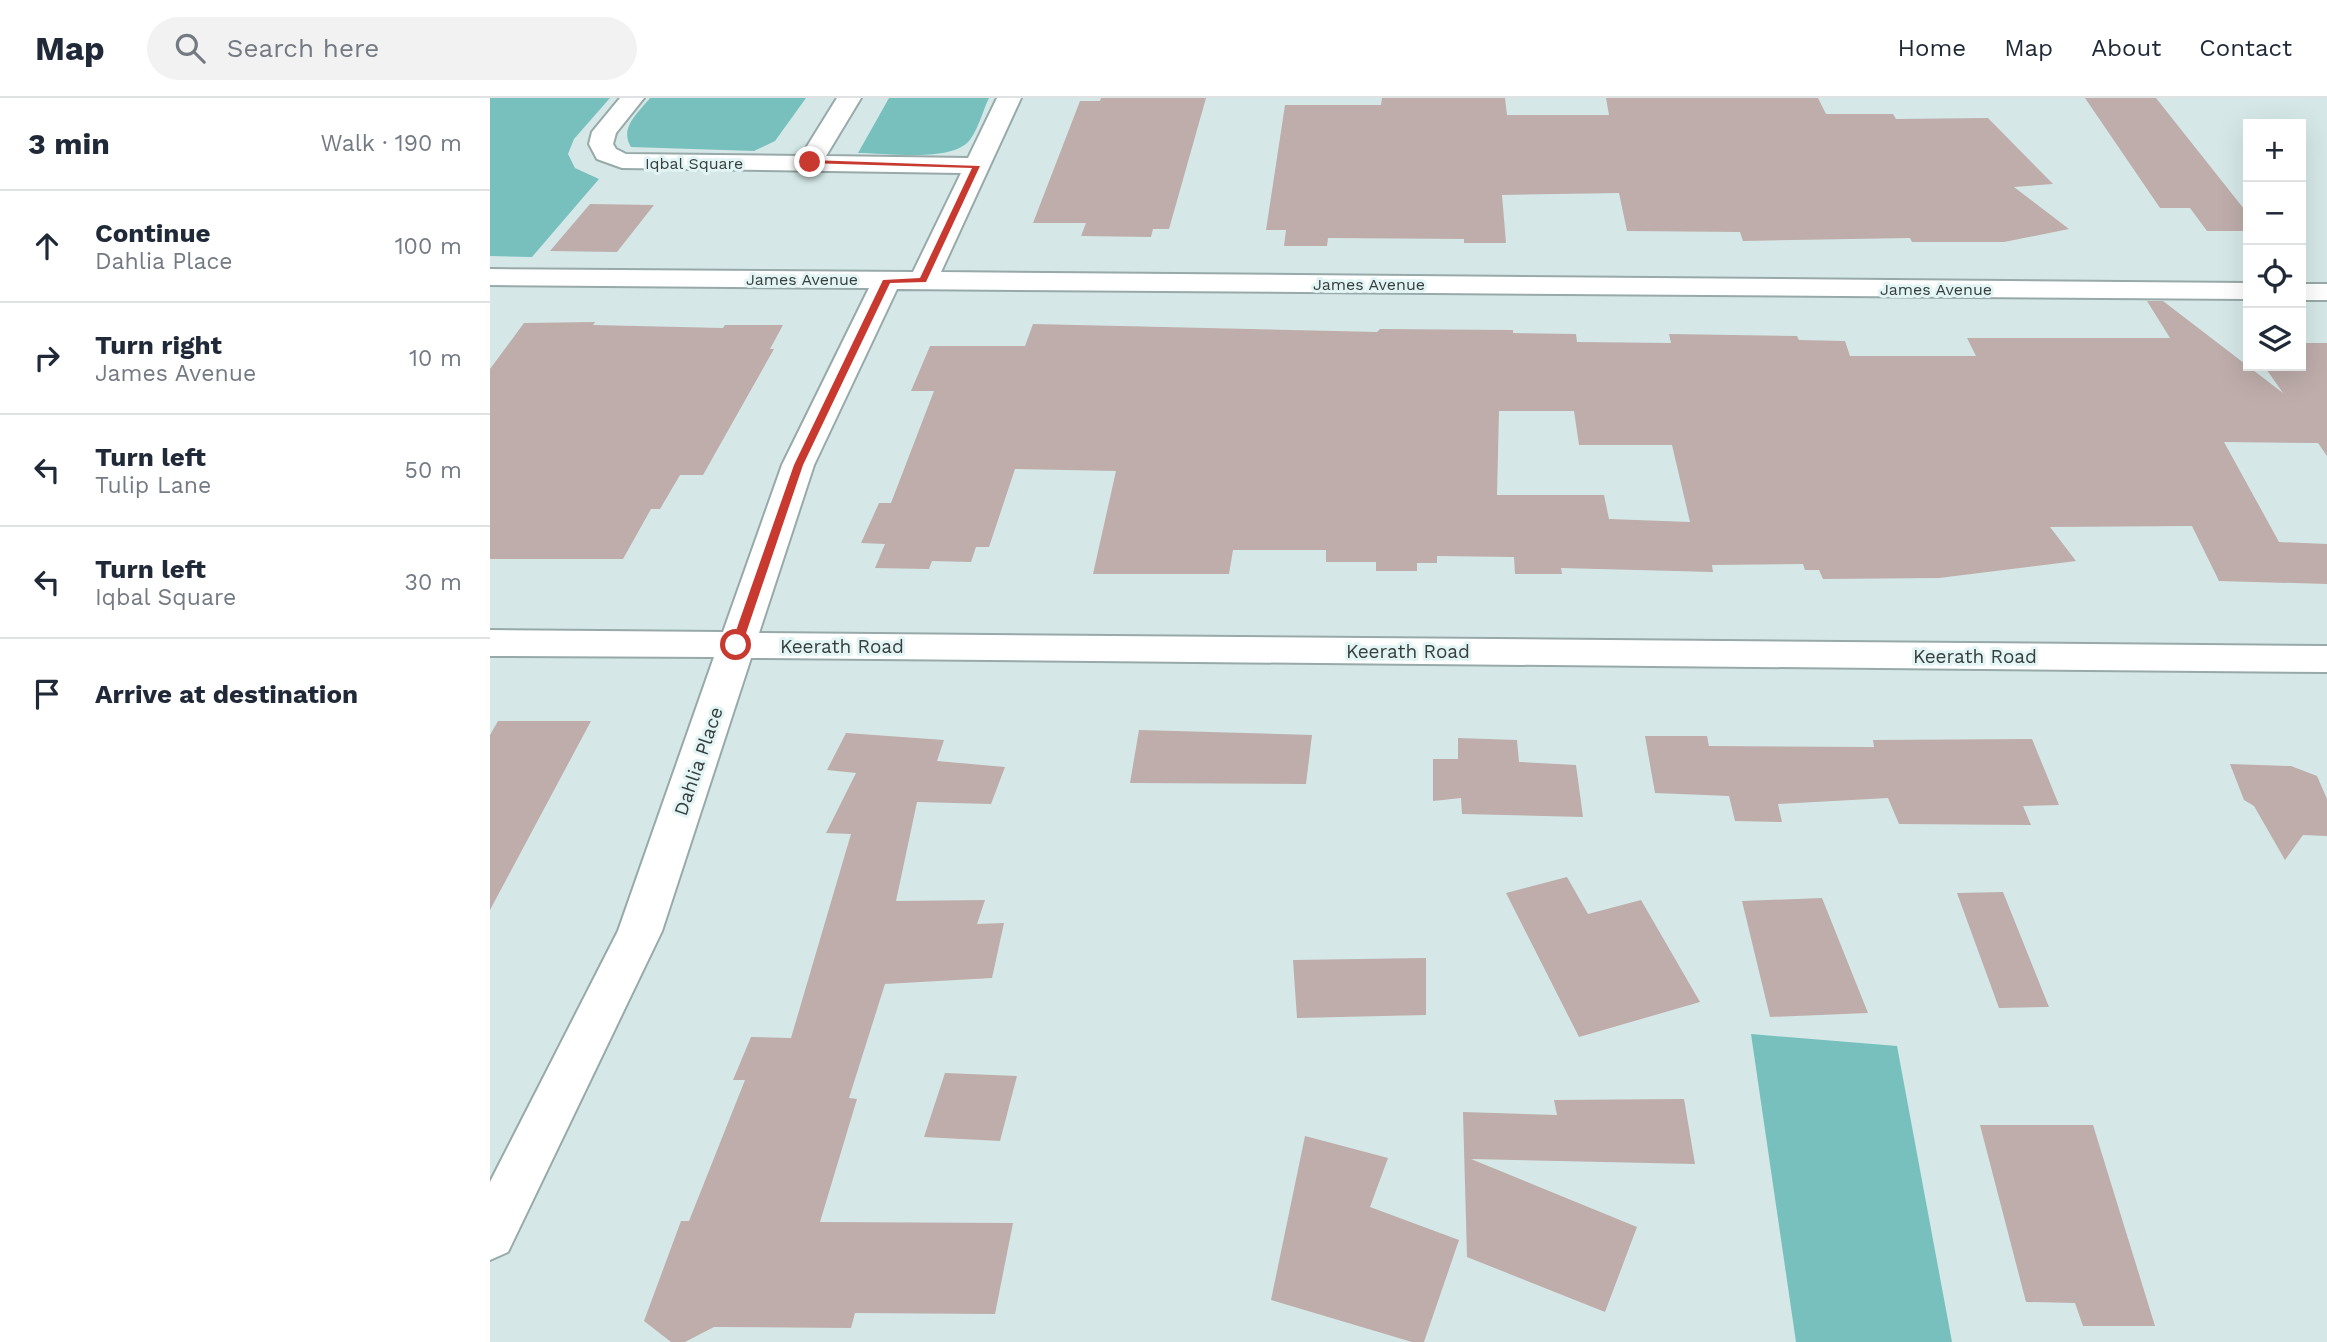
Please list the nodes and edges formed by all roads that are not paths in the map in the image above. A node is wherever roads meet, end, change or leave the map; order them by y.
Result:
1 (632, 98) edge
2 (849, 98) edge
3 (1009, 98) edge
4 (810, 162) junction
5 (976, 166) junction
6 (490, 277) edge
7 (905, 280) junction
8 (2243, 291) edge
9 (2306, 292) edge
10 (2327, 292) edge
11 (490, 643) edge
12 (736, 645) junction
13 (2327, 659) edge
14 (490, 1235) edge

1 - 4 street, Iqbal Square
2 - 4 street
3 - 5 street, Dahlia Place
4 - 5 street, Iqbal Square
5 - 7 street, Dahlia Place
6 - 7 street, James Avenue
7 - 8 street, James Avenue
7 - 12 street, Dahlia Place
9 - 10 street
11 - 12 street, Keerath Road
12 - 13 street, Keerath Road
12 - 14 street, Dahlia Place

